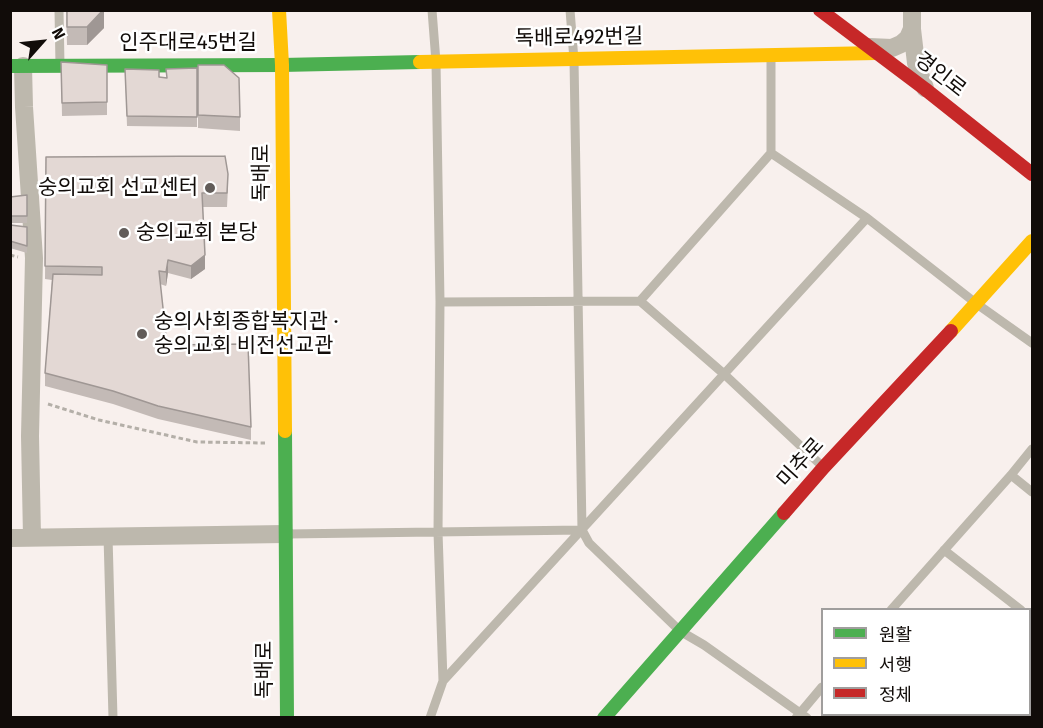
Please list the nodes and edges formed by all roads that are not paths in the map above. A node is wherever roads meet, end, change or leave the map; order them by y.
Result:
1 (59, 10) edge
2 (279, 10) edge
3 (432, 10) edge
4 (570, 10) edge
5 (820, 10) edge
6 (912, 20) edge
7 (872, 50) junction
8 (771, 56) junction
9 (574, 60) junction
10 (436, 62) junction
11 (60, 65) junction
12 (282, 65) junction
13 (17, 66) edge
14 (925, 89) junction
15 (771, 153) junction
16 (1032, 174) edge
17 (867, 218) junction
18 (1032, 241) edge
19 (578, 301) junction
20 (640, 301) junction
21 (440, 302) junction
22 (977, 304) junction
23 (1032, 343) edge
24 (724, 374) junction
25 (1032, 449) edge
26 (824, 468) junction
27 (1011, 475) junction
28 (1032, 492) edge
29 (582, 530) junction
30 (438, 532) junction
31 (285, 534) junction
32 (108, 536) junction
33 (32, 537) junction
34 (10, 538) edge
35 (945, 550) junction
36 (892, 608) edge
37 (1020, 608) edge
38 (680, 631) junction
39 (443, 681) junction
40 (821, 688) edge
41 (801, 716) edge
42 (113, 717) edge
43 (286, 717) edge
44 (430, 717) edge
45 (604, 717) edge

1 - 11 lane
2 - 12 street, 독배로
3 - 10 lane
4 - 9 lane
5 - 7 street, 경인로
6 - 7 street
6 - 14 street
7 - 8 street, 독배로492번길
7 - 14 street, 경인로
8 - 9 street, 독배로492번길
8 - 15 lane
9 - 10 street, 독배로492번길
9 - 19 lane
10 - 12 street, 독배로492번길
10 - 21 lane
11 - 12 street, 인주대로45번길
11 - 13 street, 인주대로45번길
12 - 31 street, 독배로
13 - 33 street, 인주대로45번길
14 - 16 street, 경인로
15 - 17 lane
15 - 20 lane
17 - 22 lane
17 - 24 lane
18 - 22 street, 미추로
19 - 20 lane
19 - 21 lane
19 - 29 lane
20 - 24 lane
21 - 30 lane
22 - 23 lane
22 - 26 street, 미추로
24 - 26 lane
24 - 29 lane
25 - 27 lane
26 - 38 street, 미추로
27 - 28 lane
27 - 35 lane
29 - 30 lane
29 - 38 lane
29 - 39 lane
30 - 31 lane
30 - 39 lane
31 - 32 street
31 - 43 street, 독배로
32 - 33 street
32 - 42 lane
33 - 34 street
35 - 36 lane
35 - 37 lane
38 - 41 lane
38 - 45 street, 미추로
39 - 44 lane
40 - 41 lane

